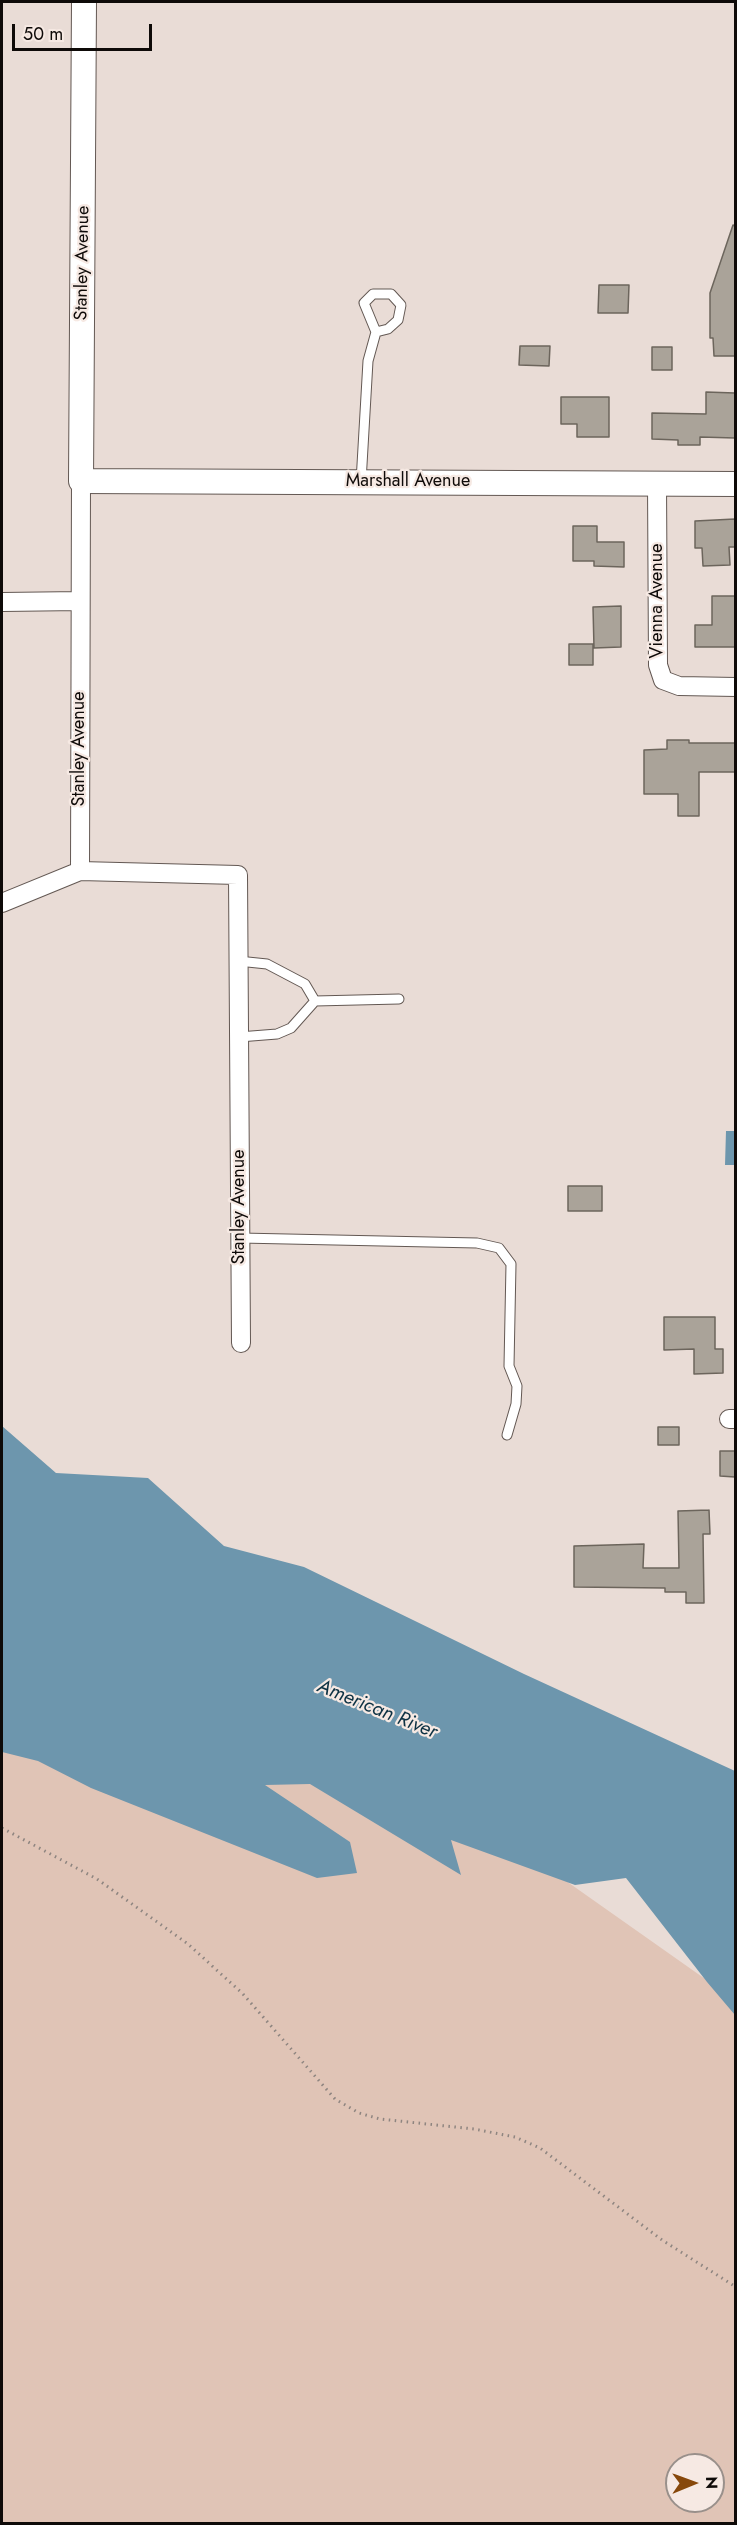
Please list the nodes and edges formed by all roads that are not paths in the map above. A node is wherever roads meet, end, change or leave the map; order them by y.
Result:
1 (84, 2) edge
2 (376, 332) junction
3 (81, 481) junction
4 (361, 482) junction
5 (657, 483) junction
6 (735, 484) edge
7 (80, 601) junction
8 (2, 602) edge
9 (735, 687) edge
10 (80, 871) junction
11 (2, 903) edge
12 (238, 961) junction
13 (399, 999) dead end
14 (315, 1001) junction
15 (239, 1037) junction
16 (240, 1238) junction
17 (241, 1343) dead end
18 (507, 1435) dead end

1 - 3 street, Stanley Avenue
2 - 2 lane
2 - 4 lane
3 - 4 street, Marshall Avenue
3 - 7 street, Stanley Avenue
4 - 5 street, Marshall Avenue
5 - 6 street, Marshall Avenue
5 - 9 street, Vienna Avenue
7 - 8 street
7 - 10 street, Stanley Avenue
10 - 11 street
10 - 12 street, Stanley Avenue
12 - 14 lane
12 - 15 street, Stanley Avenue
13 - 14 lane
14 - 15 lane
15 - 16 street, Stanley Avenue
16 - 17 street, Stanley Avenue
16 - 18 lane

